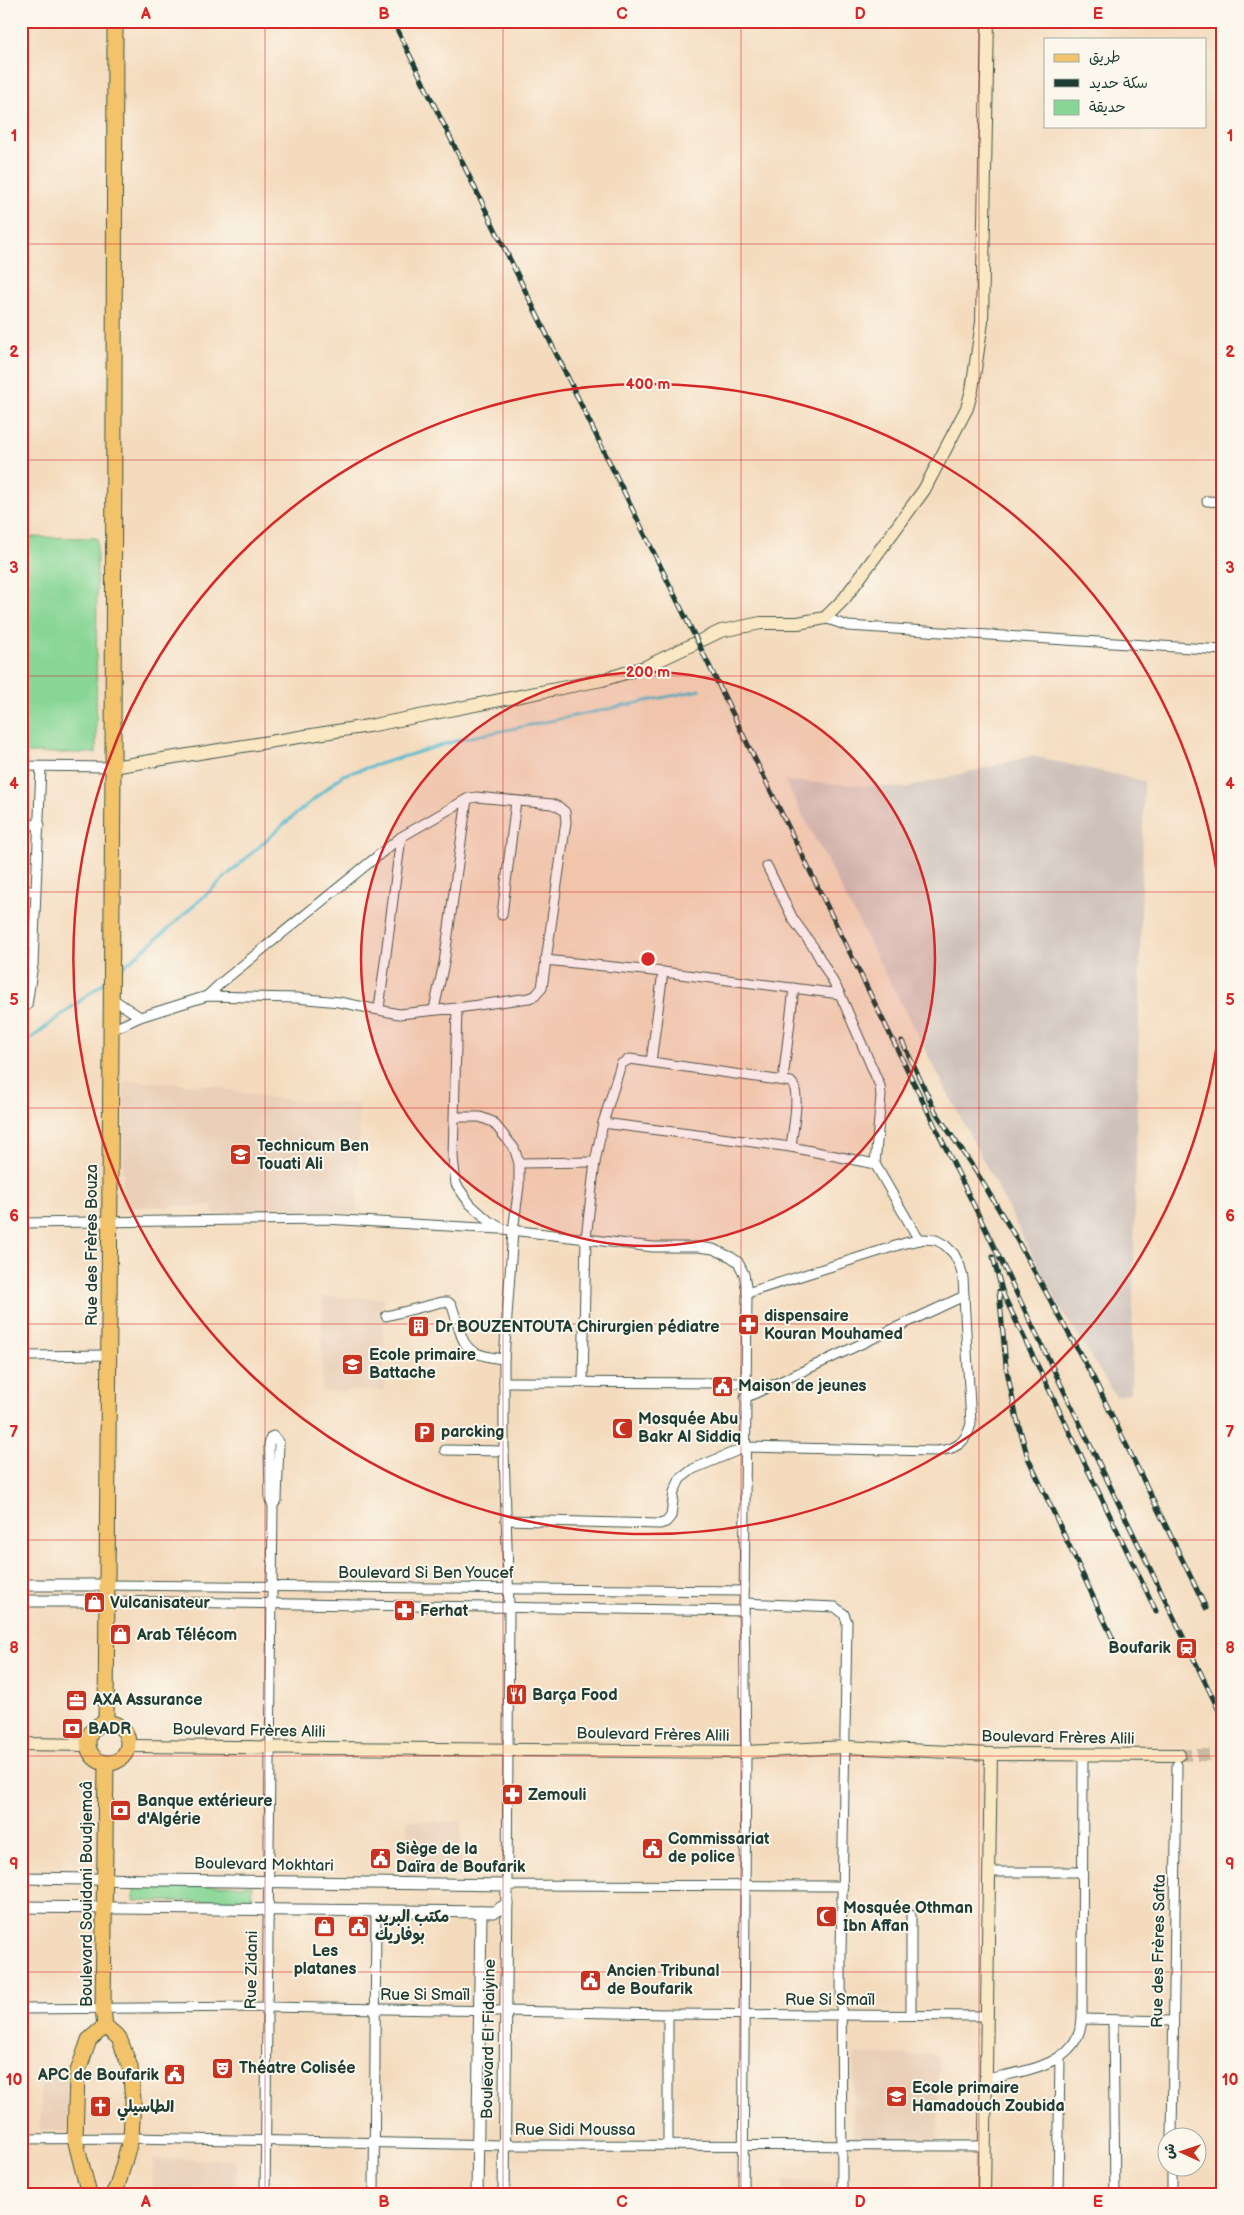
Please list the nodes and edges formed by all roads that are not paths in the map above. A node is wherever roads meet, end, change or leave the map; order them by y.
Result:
1 (115, 21) edge
2 (988, 21) edge
3 (1207, 501) dead end
4 (1223, 502) edge
5 (825, 618) junction
6 (1223, 650) edge
7 (21, 766) edge
8 (41, 767) junction
9 (113, 767) junction
10 (466, 799) junction
11 (516, 801) junction
12 (21, 824) edge
13 (40, 825) junction
14 (401, 837) junction
15 (767, 866) dead end
16 (21, 891) edge
17 (35, 891) junction
18 (502, 915) dead end
19 (545, 960) junction
20 (21, 964) edge
21 (33, 964) junction
22 (663, 972) junction
23 (794, 988) junction
24 (111, 992) junction
25 (840, 994) junction
26 (207, 996) junction
27 (457, 1008) junction
28 (379, 1009) junction
29 (434, 1009) junction
30 (21, 1012) edge
31 (140, 1017) junction
32 (110, 1030) junction
33 (651, 1062) junction
34 (783, 1080) junction
35 (456, 1117) junction
36 (603, 1123) junction
37 (791, 1147) junction
38 (595, 1162) junction
39 (519, 1163) junction
40 (875, 1164) junction
41 (110, 1221) junction
42 (21, 1223) edge
43 (503, 1229) junction
44 (513, 1231) junction
45 (586, 1238) junction
46 (919, 1240) junction
47 (747, 1288) junction
48 (964, 1296) junction
49 (386, 1316) dead end
50 (109, 1355) junction
51 (21, 1359) edge
52 (504, 1359) junction
53 (504, 1382) junction
54 (583, 1382) junction
55 (745, 1383) junction
56 (745, 1398) junction
57 (746, 1447) junction
58 (445, 1450) dead end
59 (504, 1451) junction
60 (273, 1505) junction
61 (506, 1520) junction
62 (21, 1585) edge
63 (107, 1585) junction
64 (272, 1586) junction
65 (508, 1588) junction
66 (744, 1591) junction
67 (21, 1601) edge
68 (107, 1601) junction
69 (271, 1604) junction
70 (744, 1607) junction
71 (509, 1608) junction
72 (106, 1723) junction
73 (21, 1744) edge
74 (88, 1745) junction
75 (128, 1746) junction
76 (845, 1747) junction
77 (270, 1748) junction
78 (508, 1750) junction
79 (746, 1752) junction
80 (990, 1754) junction
81 (1083, 1755) junction
82 (1178, 1760) joint
83 (106, 1763) junction
84 (989, 1872) junction
85 (1082, 1872) junction
86 (21, 1878) edge
87 (104, 1879) junction
88 (268, 1882) junction
89 (507, 1885) junction
90 (744, 1885) junction
91 (843, 1886) junction
92 (507, 1904) junction
93 (21, 1907) edge
94 (104, 1908) junction
95 (268, 1910) junction
96 (376, 1911) junction
97 (482, 1912) junction
98 (911, 1916) dead end
99 (266, 2007) junction
100 (21, 2009) edge
101 (103, 2009) junction
102 (374, 2009) junction
103 (480, 2010) junction
104 (505, 2010) junction
105 (668, 2014) junction
106 (743, 2015) junction
107 (911, 2015) junction
108 (842, 2016) junction
109 (987, 2016) junction
110 (1082, 2019) junction
111 (1113, 2020) junction
112 (1173, 2021) junction
113 (105, 2026) junction
114 (1060, 2057) junction
115 (986, 2079) junction
116 (1172, 2128) edge
117 (131, 2138) junction
118 (21, 2139) edge
119 (75, 2139) junction
120 (266, 2141) junction
121 (375, 2142) junction
122 (478, 2144) junction
123 (504, 2145) junction
124 (668, 2145) junction
125 (743, 2145) junction
126 (843, 2145) junction
127 (985, 2146) junction
128 (1172, 2178) edge
129 (89, 2194) edge
130 (113, 2194) edge
131 (265, 2194) edge
132 (374, 2194) edge
133 (477, 2194) edge
134 (504, 2194) edge
135 (742, 2194) edge
136 (842, 2194) edge
137 (984, 2194) edge
138 (1058, 2194) edge
139 (1115, 2194) edge
140 (1172, 2194) edge

1 - 9 main road, Rue des Frères Bouza
2 - 5 main road
3 - 4 street
5 - 6 street
5 - 9 main road
7 - 8 street
8 - 9 street
8 - 13 street
9 - 24 main road, Rue des Frères Bouza
10 - 11 street
10 - 14 street
10 - 29 street
11 - 18 street
11 - 19 street
12 - 13 street
13 - 17 street
14 - 26 street
14 - 28 street
15 - 25 street
16 - 17 street
17 - 21 street
19 - 22 street
19 - 27 street
20 - 21 street
21 - 30 street
22 - 23 street
22 - 33 street
23 - 25 street
23 - 34 street
24 - 31 street
24 - 32 main road, Rue des Frères Bouza
25 - 40 street
26 - 28 street
26 - 31 street
27 - 29 street
27 - 35 street
28 - 29 street
31 - 32 street
32 - 41 main road, Rue des Frères Bouza
33 - 34 street
33 - 36 street
34 - 37 street
35 - 39 street
35 - 43 street
36 - 37 street
36 - 38 street
37 - 40 street
38 - 39 street
38 - 45 street
39 - 44 street
40 - 46 street
41 - 42 street
41 - 43 street
41 - 50 main road, Rue des Frères Bouza
43 - 44 street
44 - 45 street
44 - 52 street
45 - 47 street
45 - 54 street
46 - 47 street
46 - 48 street
47 - 55 street
48 - 56 street
48 - 57 street
49 - 52 street
50 - 51 street
50 - 63 main road, Rue des Frères Bouza
52 - 53 street
53 - 54 street
53 - 59 street
54 - 55 street
55 - 56 street
56 - 57 street
57 - 61 street
57 - 66 street
58 - 59 street
59 - 61 street
60 - 60 street
60 - 64 street, Rue Zidani
61 - 65 street
62 - 63 street
63 - 64 street, Boulevard Si Ben Youcef
63 - 68 main road, Rue des Frères Bouza
64 - 65 street, Boulevard Si Ben Youcef
64 - 69 street, Rue Zidani
65 - 66 street, Boulevard Si Ben Youcef
65 - 71 street
66 - 70 street
67 - 68 street
68 - 69 street, Boulevard Si Ben Youcef
68 - 72 main road, Rue des Frères Bouza
69 - 71 street, Boulevard Si Ben Youcef
69 - 77 street, Rue Zidani
70 - 71 street, Boulevard Si Ben Youcef
70 - 76 street, Boulevard Si Ben Youcef
70 - 79 street
71 - 78 street
72 - 74 main road
72 - 75 main road
73 - 74 main road
74 - 83 main road
75 - 77 main road, Boulevard Frères Alili
75 - 83 main road
76 - 79 main road, Boulevard Frères Alili
76 - 80 main road, Boulevard Frères Alili
76 - 91 street
77 - 78 main road, Boulevard Frères Alili
77 - 88 street, Rue Zidani
78 - 79 main road, Boulevard Frères Alili
78 - 89 street
79 - 90 street
80 - 81 main road, Boulevard Frères Alili
80 - 84 main road
81 - 82 main road, Boulevard Frères Alili
81 - 85 street
82 - 112 street, Rue des Frères Safta
83 - 87 main road, Boulevard Souidani Boudjemaâ
84 - 85 street
84 - 109 main road
85 - 110 street
86 - 87 street, Boulevard Mokhtari
87 - 88 street, Boulevard Mokhtari
87 - 94 main road, Boulevard Souidani Boudjemaâ
88 - 89 street, Boulevard Mokhtari
88 - 95 street, Rue Zidani
89 - 90 street
89 - 92 street, Boulevard El Fidaiyine
90 - 91 street
90 - 106 street
91 - 108 street
92 - 97 street
92 - 104 street, Boulevard El Fidaiyine
93 - 94 street
94 - 95 street
94 - 101 main road, Boulevard Souidani Boudjemaâ
95 - 96 street
95 - 99 street, Rue Zidani
96 - 97 street
96 - 102 street
97 - 103 street, Boulevard El Fidaiyine
98 - 107 street
99 - 101 street, Rue Si Smaïl
99 - 102 street, Rue Si Smaïl
99 - 120 street, Rue Zidani
100 - 101 street, Rue Si Smaïl
101 - 113 main road, Boulevard Souidani Boudjemaâ
102 - 103 street, Rue Si Smaïl
102 - 121 street
103 - 104 street, Rue Si Smaïl
103 - 122 street, Boulevard El Fidaiyine
104 - 105 street, Rue Si Smaïl
104 - 123 street, Boulevard El Fidaiyine
105 - 106 street, Rue Si Smaïl
105 - 124 street
106 - 108 street, Rue Si Smaïl
106 - 125 street
107 - 108 street, Rue Si Smaïl
107 - 109 street, Rue Si Smaïl
108 - 126 street
109 - 115 main road
110 - 111 street
110 - 114 street
111 - 112 street
111 - 139 street
112 - 116 street, Rue des Frères Safta
113 - 117 main road
113 - 119 main road
114 - 115 street
114 - 138 street
115 - 127 main road
117 - 119 street, Rue Sidi Moussa
117 - 120 street, Rue Sidi Moussa
117 - 130 main road
118 - 119 street, Rue Sidi Moussa
119 - 129 main road
120 - 121 street, Rue Sidi Moussa
120 - 131 street, Rue Zidani
121 - 122 street, Rue Sidi Moussa
121 - 132 street
122 - 123 street, Rue Sidi Moussa
122 - 133 street, Boulevard El Fidaiyine
123 - 124 street, Rue Sidi Moussa
123 - 134 street, Boulevard El Fidaiyine
124 - 125 street, Rue Sidi Moussa
125 - 126 street, Rue Sidi Moussa
125 - 135 street
126 - 127 street, Rue Sidi Moussa
126 - 136 street
127 - 137 main road
128 - 140 street

